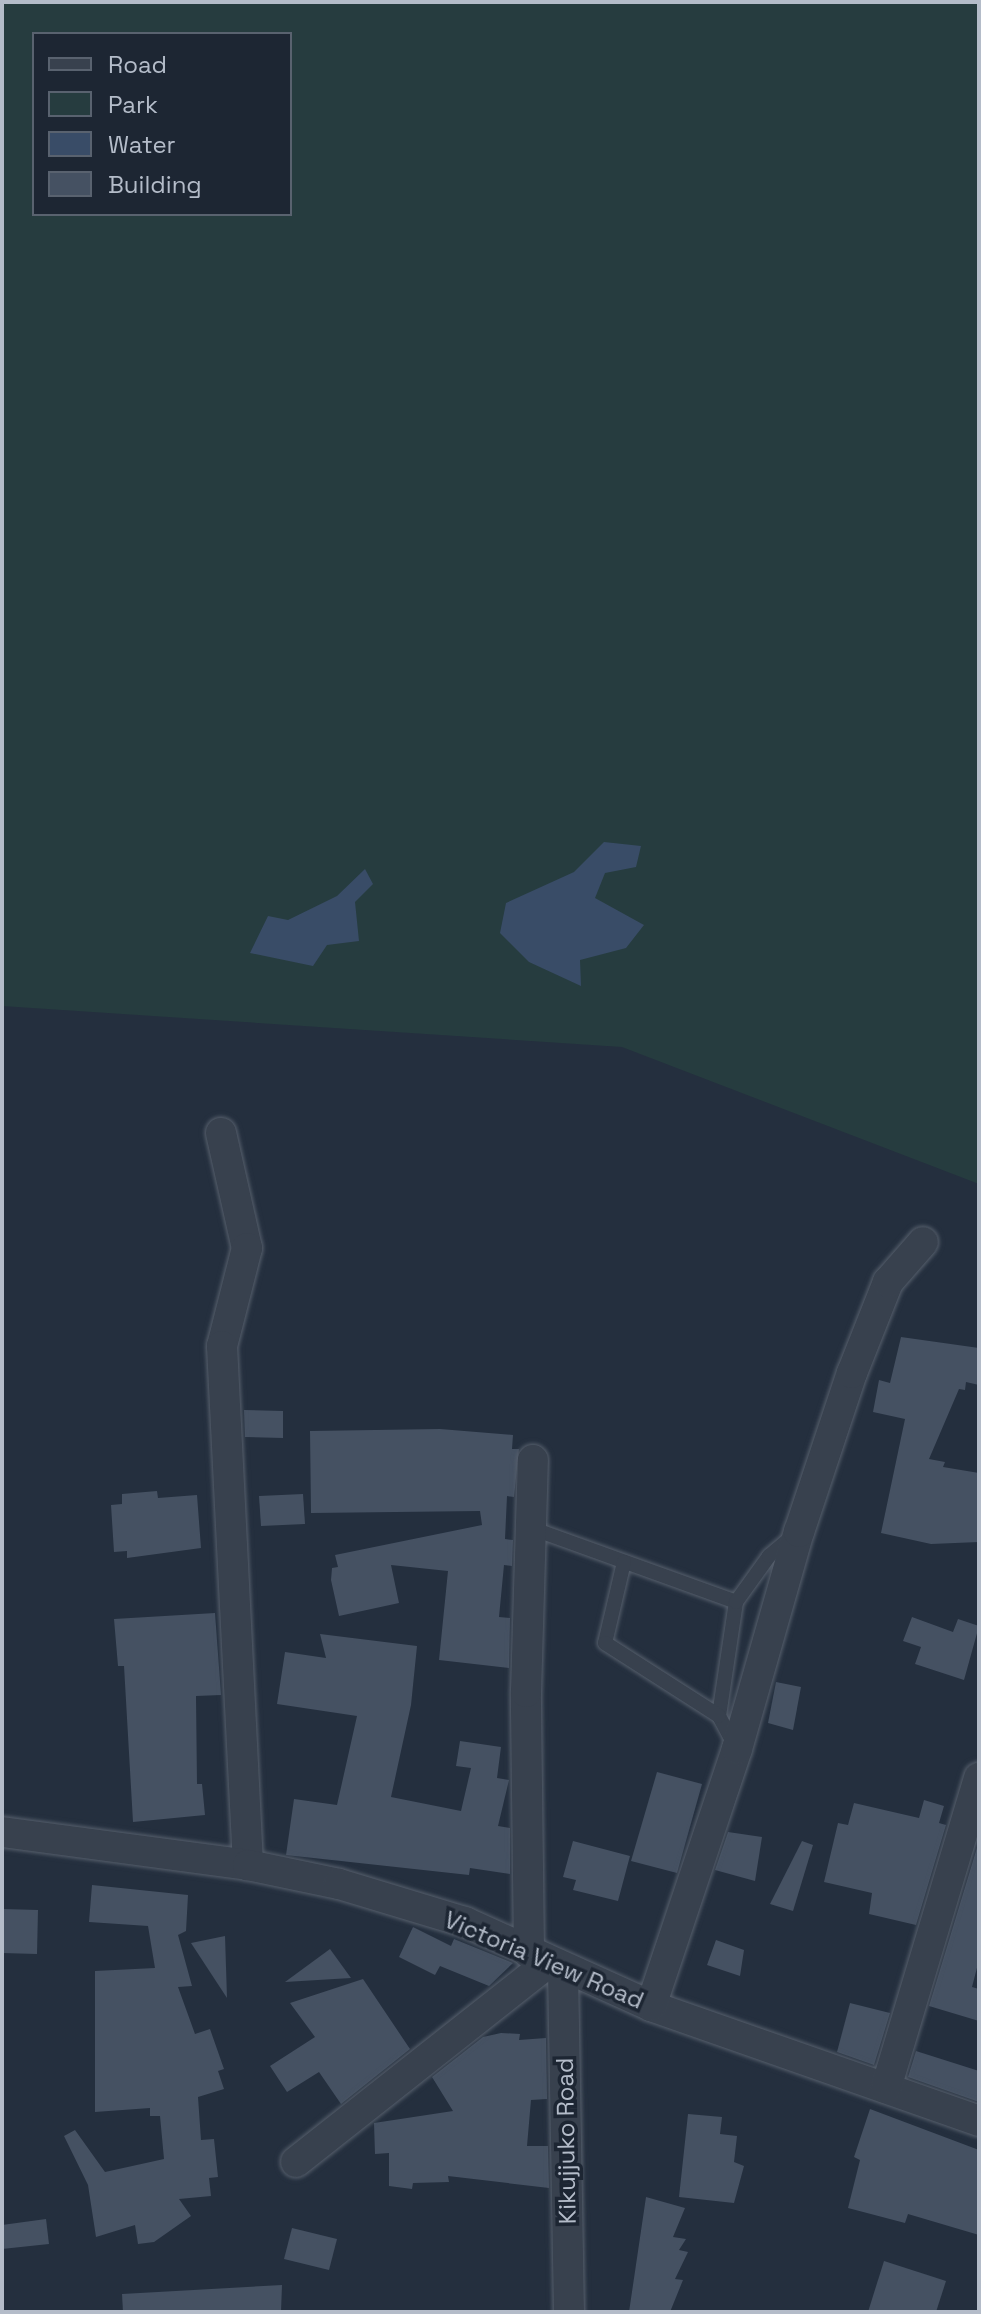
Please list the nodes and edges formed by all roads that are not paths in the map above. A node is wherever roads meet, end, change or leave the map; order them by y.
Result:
1 (221, 1133) dead end
2 (923, 1242) dead end
3 (533, 1460) dead end
4 (531, 1528) junction
5 (799, 1532) junction
6 (624, 1562) junction
7 (736, 1602) junction
8 (719, 1716) junction
9 (737, 1749) junction
10 (979, 1778) edge
11 (2, 1832) edge
12 (248, 1865) junction
13 (547, 1962) junction
14 (651, 2006) junction
15 (886, 2088) junction
16 (979, 2121) edge
17 (296, 2162) dead end
18 (570, 2312) edge

1 - 12 street
2 - 5 street
3 - 4 street, Kikujjuko Road
4 - 6 lane
4 - 13 street, Kikujjuko Road
5 - 7 lane
5 - 9 street
6 - 7 lane
6 - 8 lane
7 - 8 lane
8 - 9 lane
9 - 14 street
10 - 15 street
11 - 12 street, Victoria View Road
12 - 13 street, Victoria View Road
13 - 14 street, Victoria View Road
13 - 17 street
13 - 18 street, Kikujjuko Road
14 - 15 street, Victoria View Road
15 - 16 street, Victoria View Road

